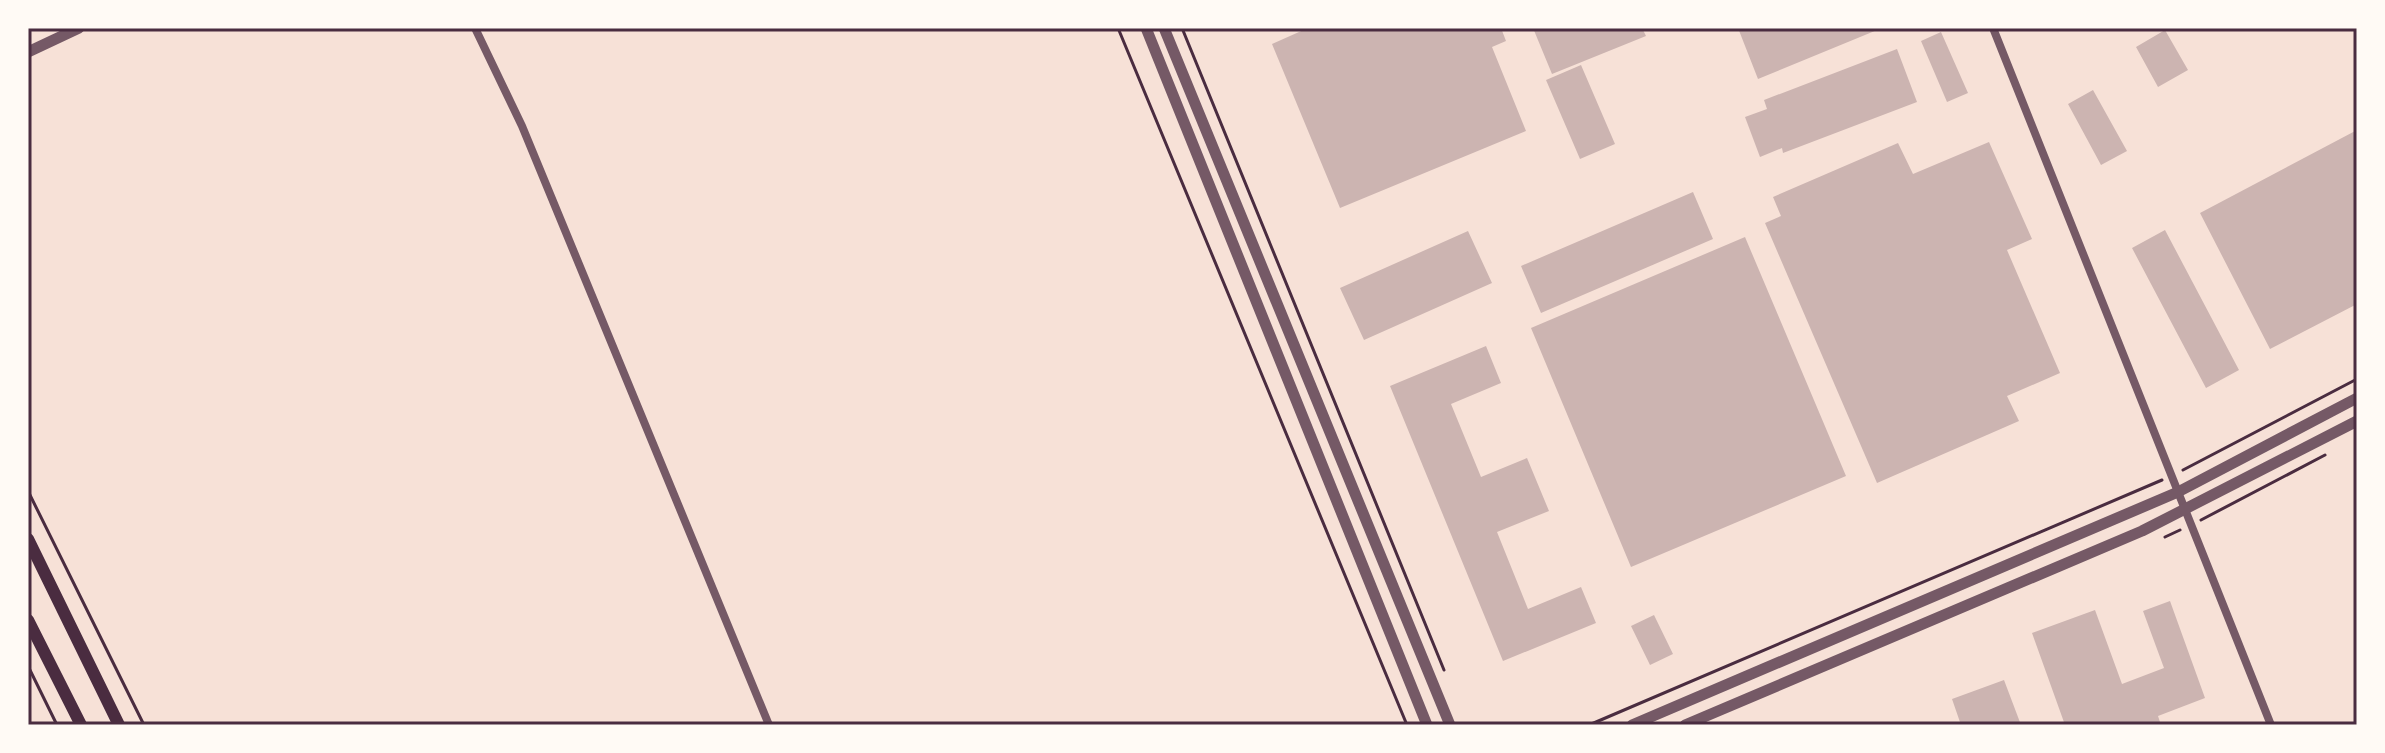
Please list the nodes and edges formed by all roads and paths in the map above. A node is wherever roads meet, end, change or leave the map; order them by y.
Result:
1 (79, 28) edge
2 (475, 28) edge
3 (1118, 28) edge
4 (1146, 28) edge
5 (1164, 28) edge
6 (1182, 28) edge
7 (1993, 28) edge
8 (28, 52) edge
9 (2357, 379) edge
10 (2357, 398) edge
11 (2357, 421) edge
12 (2171, 476) junction
13 (28, 491) edge
14 (2178, 492) junction
15 (2185, 511) junction
16 (28, 539) edge
17 (28, 620) edge
18 (28, 666) edge
19 (1449, 681) dead end
20 (57, 725) edge
21 (81, 725) edge
22 (119, 725) edge
23 (144, 725) edge
24 (769, 725) edge
25 (1407, 725) edge
26 (1427, 725) edge
27 (1450, 725) edge
28 (1589, 725) edge
29 (1632, 725) edge
30 (1685, 725) edge
31 (2271, 725) edge

1 - 8 street
2 - 24 street
3 - 25 path
4 - 26 street
5 - 27 street
6 - 19 path
7 - 12 street
9 - 12 path
10 - 14 street
11 - 15 street
12 - 14 street
12 - 28 path
13 - 23 path
14 - 15 street
14 - 29 street
15 - 30 street
15 - 31 street
16 - 22 main road
17 - 21 main road
18 - 20 path

